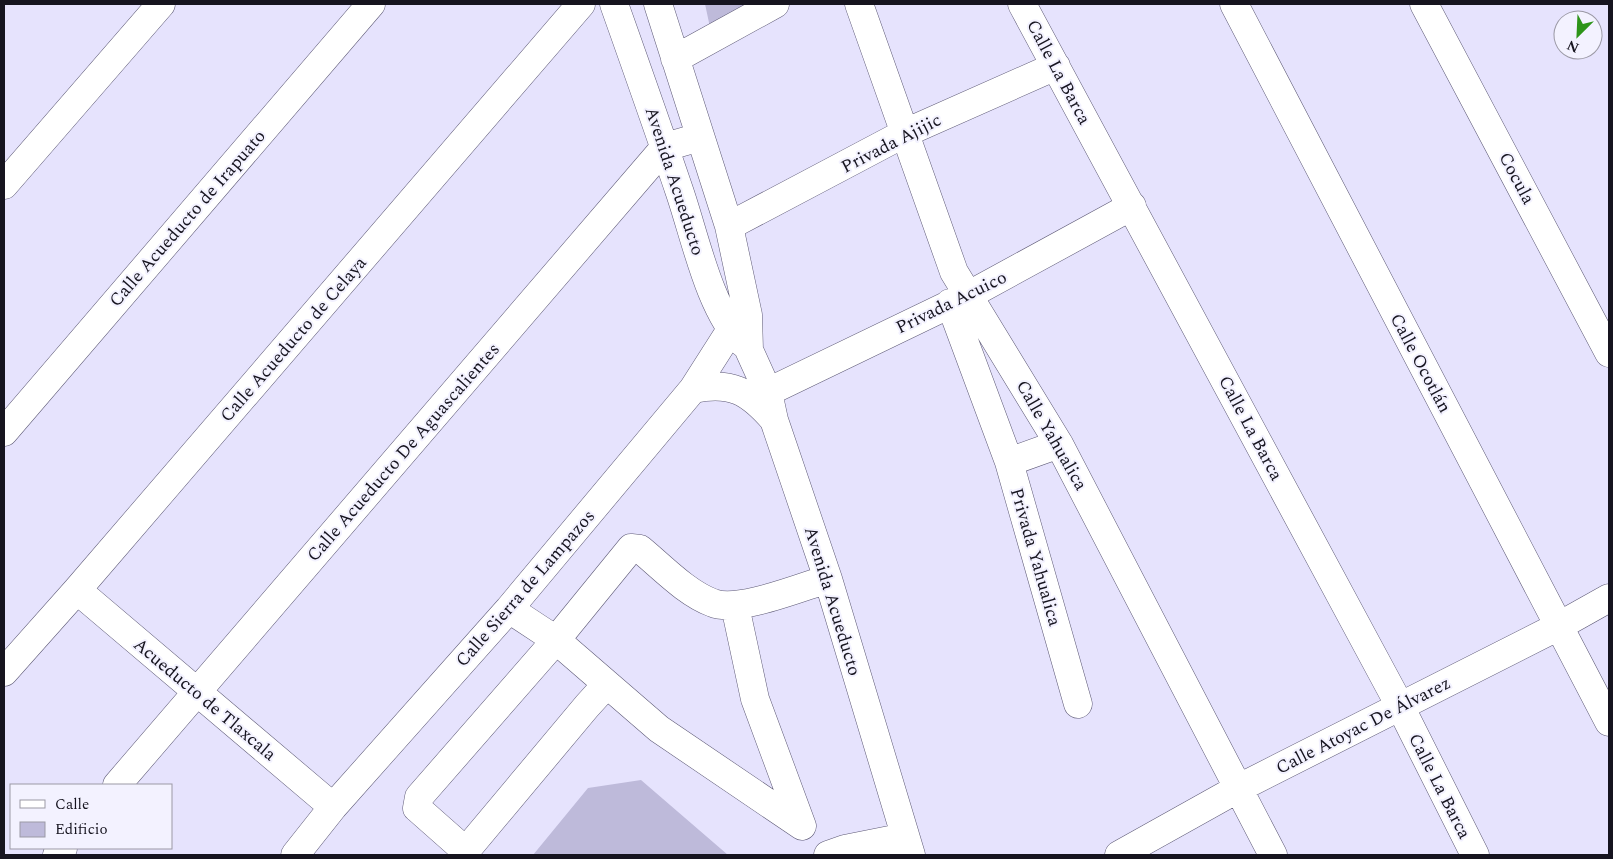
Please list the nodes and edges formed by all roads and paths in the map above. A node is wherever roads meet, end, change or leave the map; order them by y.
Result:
1 (161, 4) edge
2 (371, 4) edge
3 (581, 4) edge
4 (614, 4) edge
5 (658, 4) edge
6 (775, 4) edge
7 (859, 4) edge
8 (1022, 4) edge
9 (1234, 4) edge
10 (1424, 4) edge
11 (675, 59) junction
12 (1056, 66) junction
13 (905, 133) junction
14 (700, 137) junction
15 (665, 148) junction
16 (4, 185) edge
17 (1132, 206) junction
18 (729, 226) junction
19 (960, 299) junction
20 (739, 323) junction
21 (1609, 353) edge
22 (693, 389) junction
23 (768, 392) junction
24 (774, 420) junction
25 (4, 432) edge
26 (1059, 444) junction
27 (1009, 462) junction
28 (828, 579) junction
29 (78, 590) junction
30 (1609, 598) edge
31 (735, 606) junction
32 (509, 609) junction
33 (1559, 626) junction
34 (556, 640) junction
35 (4, 672) edge
36 (608, 684) junction
37 (197, 693) junction
38 (1078, 704) dead end
39 (1400, 706) junction
40 (1609, 722) edge
41 (118, 784) edge
42 (1238, 788) junction
43 (333, 807) junction
44 (802, 826) junction
45 (908, 846) edge
46 (295, 855) edge
47 (816, 855) edge
48 (828, 855) edge
49 (1119, 855) edge
50 (1273, 855) edge
51 (1474, 855) edge

1 - 16 street
2 - 25 street, Calle Acueducto de Irapuato
3 - 29 street, Calle Acueducto de Celaya
4 - 15 street, Avenida Acueducto
5 - 11 street, Avenida Acueducto
6 - 11 street
7 - 13 street, Calle Yahualica
8 - 12 street, Calle La Barca
9 - 33 street, Calle Ocotlán
10 - 21 street, Cocula
11 - 14 street, Avenida Acueducto
12 - 13 street, Privada Ajijic
12 - 17 street, Calle La Barca
13 - 18 street, Privada Ajijic
13 - 19 street, Calle Yahualica
14 - 15 street
14 - 18 street, Avenida Acueducto
15 - 20 street, Avenida Acueducto
15 - 37 street, Calle Acueducto De Aguascalientes
17 - 19 street, Privada Acuico
17 - 39 street, Calle La Barca
18 - 20 street, Avenida Acueducto
19 - 23 street, Privada Acuico
19 - 26 street, Calle Yahualica
19 - 27 street, Privada Yahualica
20 - 22 street, Calle Sierra de Lampazos
20 - 23 street, Avenida Acueducto
22 - 24 street
22 - 32 street, Calle Sierra de Lampazos
23 - 24 street, Avenida Acueducto
24 - 28 street, Avenida Acueducto
26 - 27 street
26 - 42 street, Calle Yahualica
27 - 38 street, Privada Yahualica
28 - 31 street
28 - 45 street, Avenida Acueducto
29 - 35 street, Calle Acueducto de Celaya
29 - 37 street, Acueducto de Tlaxcala
30 - 33 street, Calle Atoyac De Álvarez
31 - 34 street
31 - 44 street
32 - 34 street
32 - 43 street, Calle Sierra de Lampazos
33 - 39 street, Calle Atoyac De Álvarez
33 - 40 street, Calle Ocotlán
34 - 36 street
34 - 36 street
36 - 44 street
37 - 41 street, Calle Acueducto De Aguascalientes
37 - 43 street, Acueducto de Tlaxcala
39 - 42 street, Calle Atoyac De Álvarez
39 - 51 street, Calle La Barca
42 - 49 street, Calle Atoyac De Álvarez
42 - 50 street, Calle Yahualica
43 - 46 street, Calle Sierra de Lampazos
44 - 47 street
45 - 48 street

